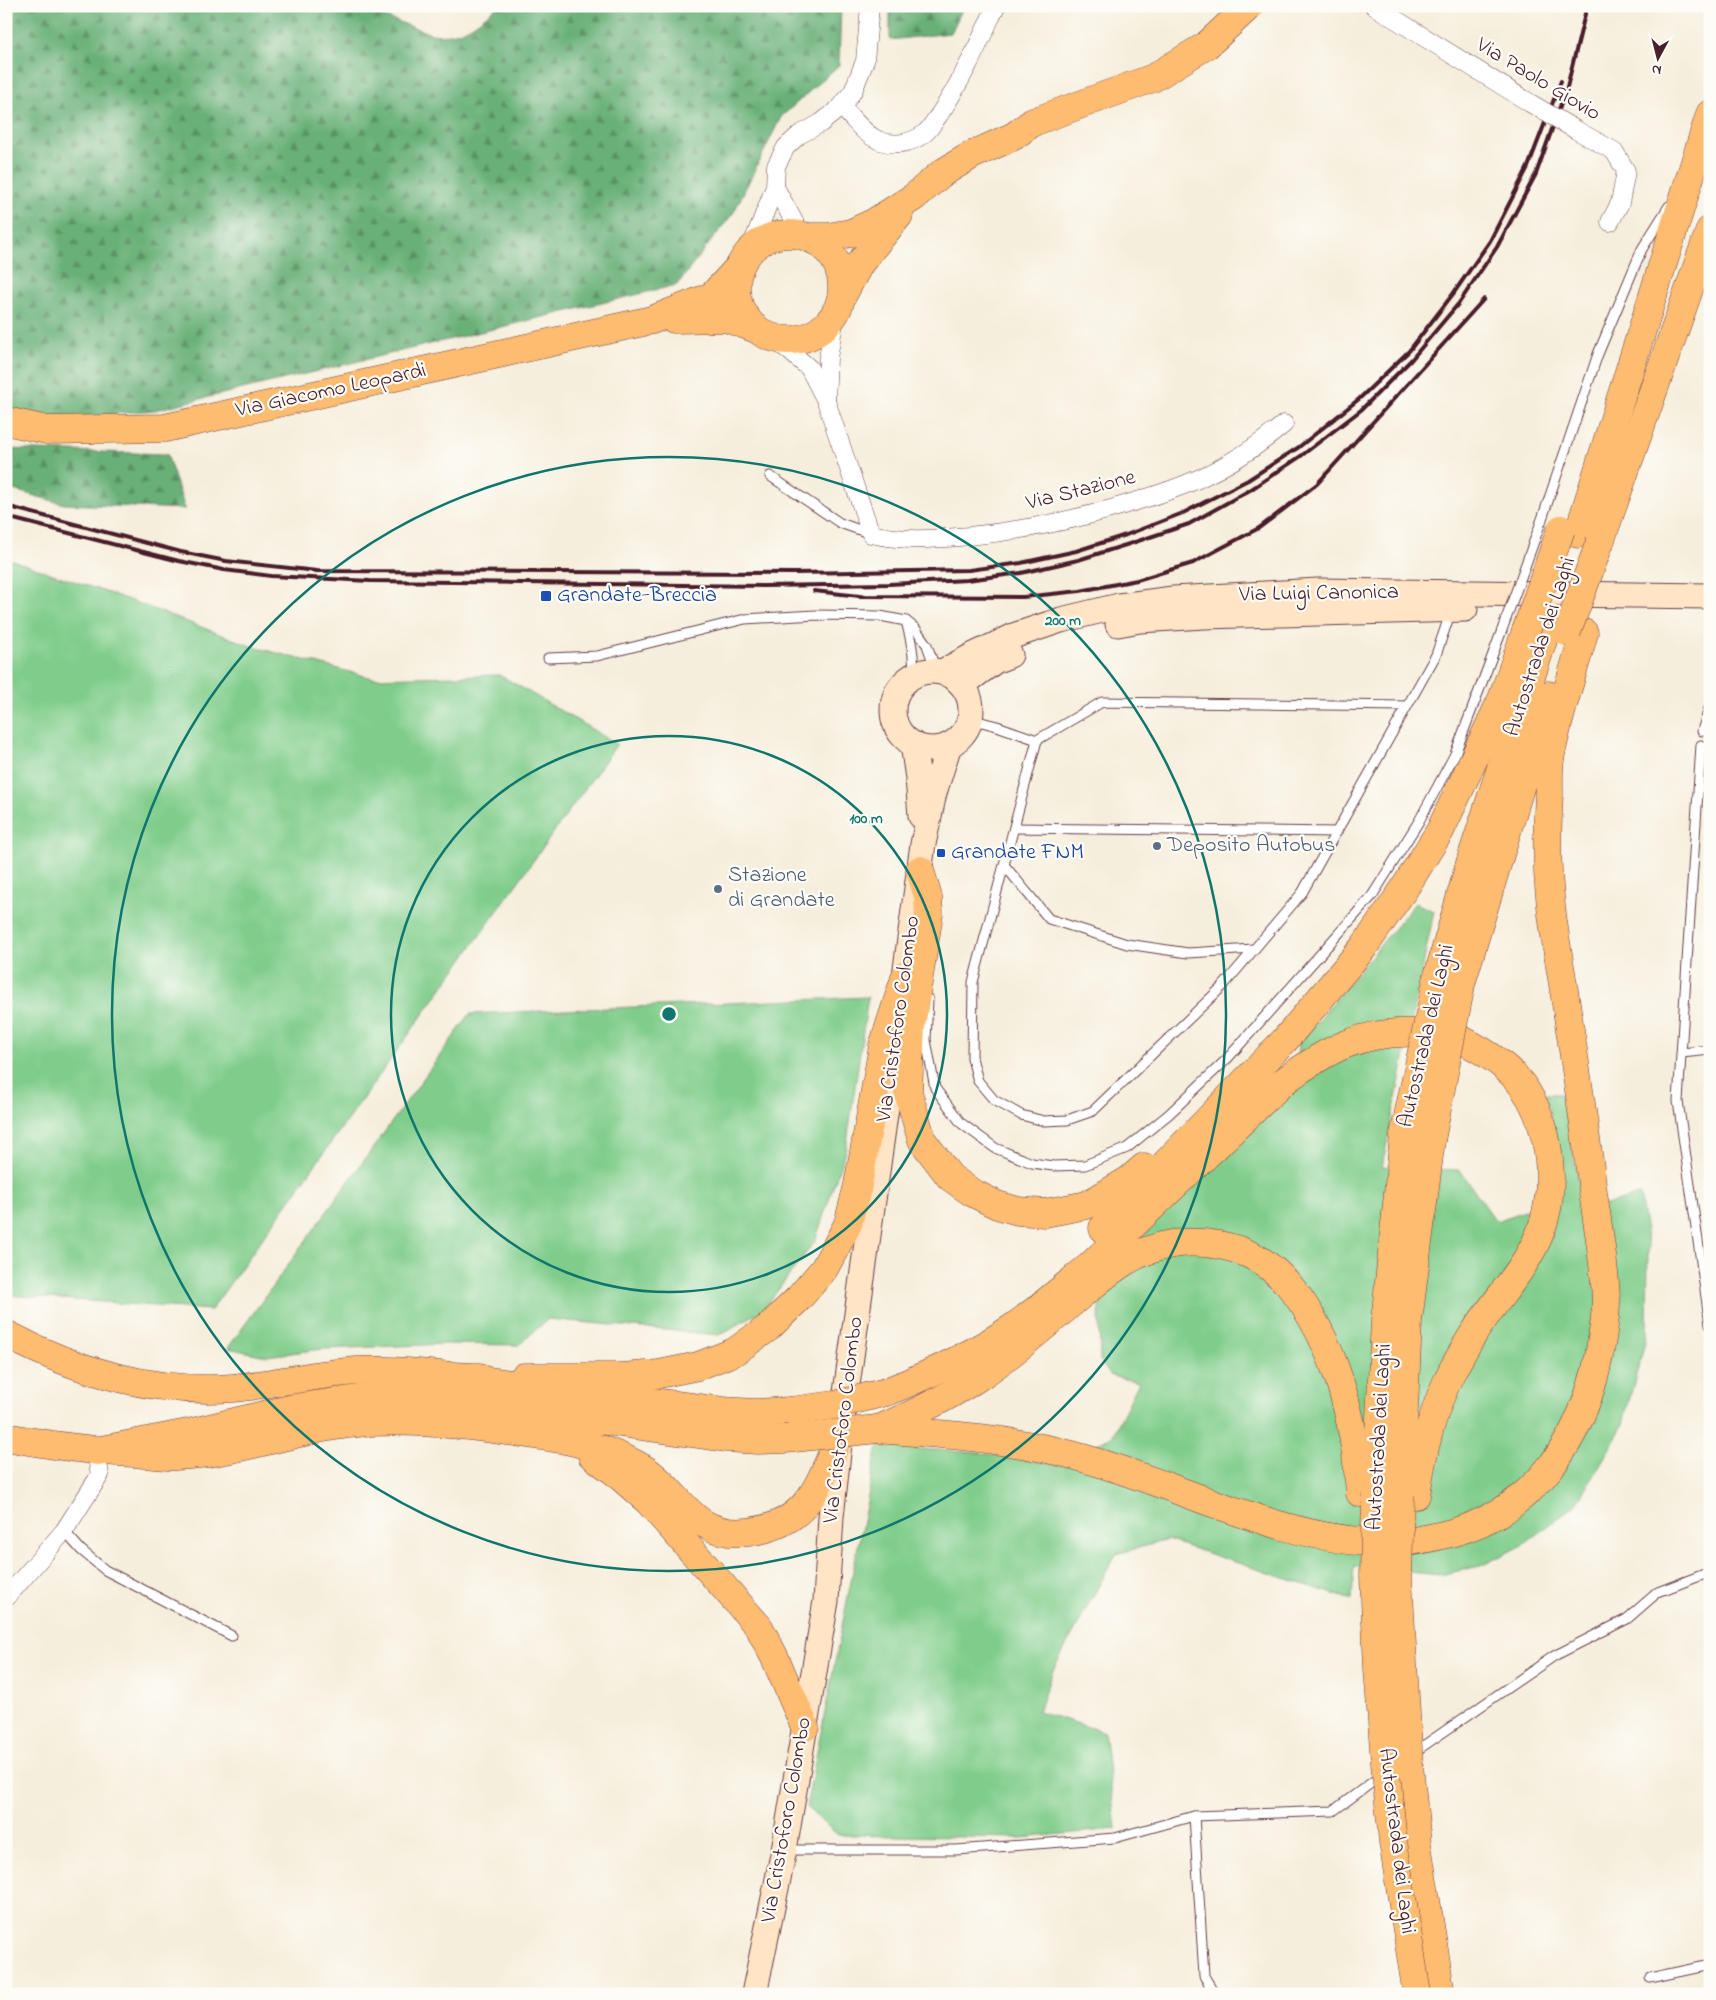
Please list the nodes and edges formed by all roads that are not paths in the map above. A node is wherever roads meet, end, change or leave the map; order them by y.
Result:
1 (870, 6) edge
2 (996, 6) edge
3 (1249, 6) edge
4 (1266, 6) edge
5 (1374, 6) edge
6 (841, 107) junction
7 (1710, 114) edge
8 (1014, 136) junction
9 (1690, 174) junction
10 (775, 187) junction
11 (914, 197) junction
12 (1610, 222) dead end
13 (1710, 230) edge
14 (805, 236) junction
15 (744, 258) junction
16 (839, 305) junction
17 (652, 320) junction
18 (761, 332) junction
19 (826, 402) junction
20 (6, 421) edge
21 (1284, 424) dead end
22 (770, 476) dead end
23 (871, 534) junction
24 (1578, 535) junction
25 (1710, 596) edge
26 (1452, 609) junction
27 (1710, 612) edge
28 (906, 621) junction
29 (1545, 632) junction
30 (548, 658) dead end
31 (930, 673) junction
32 (962, 685) junction
33 (1710, 705) edge
34 (1407, 706) junction
35 (970, 719) junction
36 (1702, 731) dead end
37 (1037, 740) junction
38 (913, 744) junction
39 (948, 745) junction
40 (1701, 745) dead end
41 (1014, 828) junction
42 (1337, 832) junction
43 (923, 844) junction
44 (1005, 866) junction
45 (920, 870) junction
46 (928, 914) junction
47 (1254, 949) junction
48 (1450, 980) junction
49 (921, 984) junction
50 (1284, 1041) junction
51 (1710, 1050) edge
52 (1682, 1053) junction
53 (1710, 1325) edge
54 (6, 1334) edge
55 (969, 1354) junction
56 (456, 1377) junction
57 (877, 1429) junction
58 (840, 1435) junction
59 (6, 1437) edge
60 (572, 1442) junction
61 (96, 1451) junction
62 (1388, 1494) junction
63 (64, 1531) junction
64 (1710, 1572) edge
65 (6, 1598) edge
66 (232, 1636) dead end
67 (805, 1727) junction
68 (1397, 1764) junction
69 (1194, 1816) junction
70 (784, 1850) junction
71 (1710, 1965) edge
72 (1650, 1978) dead end
73 (754, 1994) edge
74 (1215, 1994) edge
75 (1417, 1994) edge
76 (1442, 1994) edge

1 - 6 street
2 - 6 street
3 - 8 main road, Via Giacomo Leopardi
4 - 8 main road, Via Giacomo Leopardi
5 - 12 street, Via Paolo Giovio, bridge
6 - 10 street
7 - 9 main road, Autostrada dei Laghi
8 - 11 main road, Via Giacomo Leopardi
9 - 24 main road, Autostrada dei Laghi
9 - 24 lane
10 - 14 street
10 - 15 street
11 - 14 main road, Via Giacomo Leopardi
11 - 16 main road, Via Giacomo Leopardi
13 - 24 main road, Autostrada dei Laghi
14 - 15 main road, Via Giacomo Leopardi
14 - 16 main road
15 - 17 main road, Via Giacomo Leopardi
15 - 18 main road
16 - 18 main road, Via Giacomo Leopardi
16 - 19 street
17 - 18 main road, Via Giacomo Leopardi
17 - 20 main road, Via Giacomo Leopardi
18 - 19 street
19 - 23 street
21 - 23 street, Via Stazione
22 - 23 lane, Via Stazione
24 - 29 main road, Autostrada dei Laghi, bridge
24 - 29 main road, bridge
25 - 31 street, Via Luigi Canonica
26 - 27 street, Via Luigi Canonica
26 - 32 street, Via Luigi Canonica
26 - 34 lane
28 - 30 lane
28 - 31 lane
28 - 31 lane
29 - 48 main road, Autostrada dei Laghi
29 - 49 lane
29 - 50 main road
29 - 57 main road
31 - 32 street
31 - 38 street, Via Luigi Canonica
32 - 35 street
33 - 36 lane
34 - 37 lane
34 - 42 lane
35 - 37 lane
35 - 39 street
37 - 41 lane
38 - 39 street
38 - 43 street, Via Cristoforo Colombo
39 - 43 street, Via Cristoforo Colombo
40 - 52 lane
41 - 42 lane
41 - 44 lane
42 - 47 lane
43 - 45 street, Via Cristoforo Colombo
44 - 47 lane
44 - 47 lane
45 - 46 main road
45 - 49 street, Via Cristoforo Colombo
46 - 49 lane
46 - 50 main road
48 - 62 main road, Autostrada dei Laghi, bridge
48 - 62 main road, Autostrada dei Laghi, bridge
49 - 56 main road
49 - 58 street, Via Cristoforo Colombo
50 - 55 main road
51 - 52 lane
52 - 53 lane
54 - 56 main road
55 - 56 main road, bridge
55 - 62 main road
57 - 61 main road, bridge
57 - 62 main road
58 - 60 main road
58 - 67 street, Via Cristoforo Colombo
59 - 61 main road
60 - 61 main road
60 - 67 main road
61 - 63 street
62 - 68 main road, Autostrada dei Laghi, bridge
62 - 68 main road, bridge
63 - 65 street
63 - 66 lane
64 - 69 lane
67 - 70 street, Via Cristoforo Colombo
68 - 75 main road, Autostrada dei Laghi, bridge
68 - 76 main road, Autostrada dei Laghi
69 - 70 lane
69 - 74 lane
70 - 73 street, Via Cristoforo Colombo
71 - 72 lane

